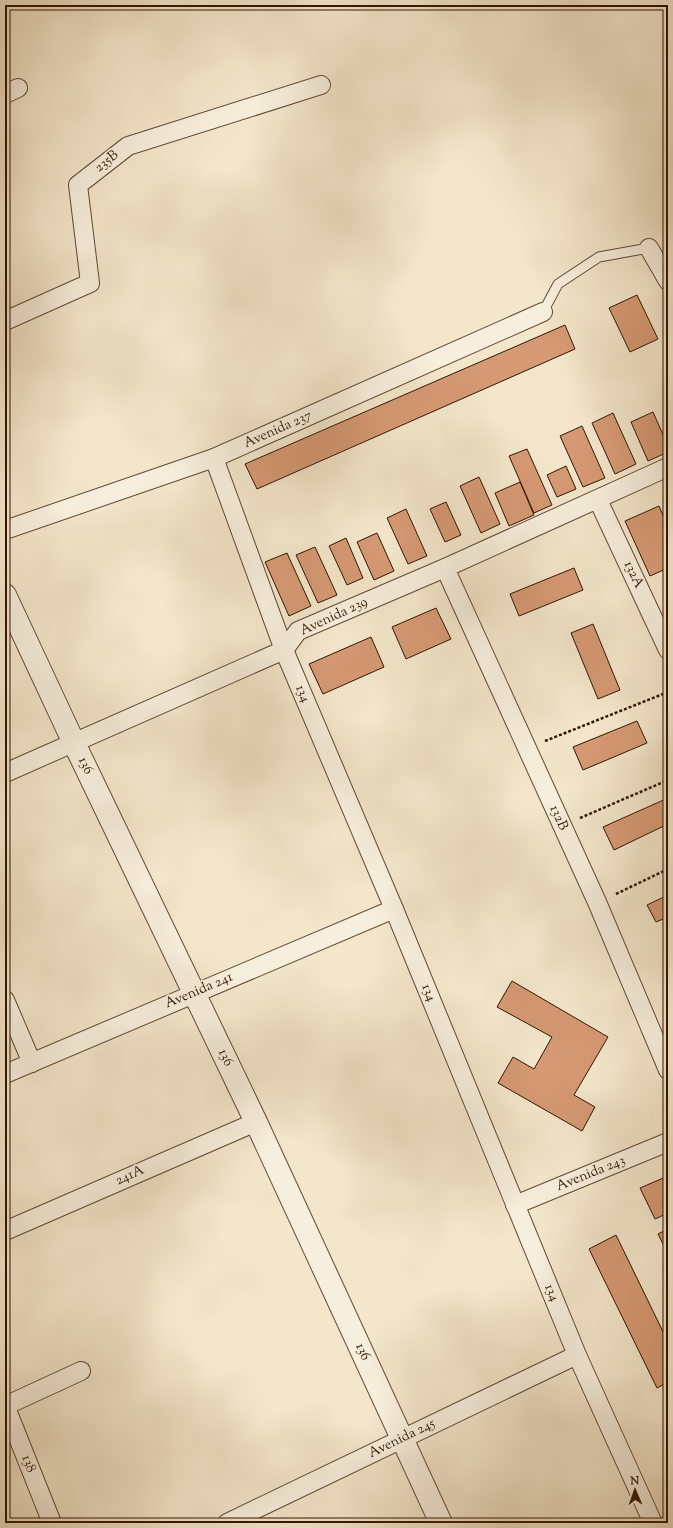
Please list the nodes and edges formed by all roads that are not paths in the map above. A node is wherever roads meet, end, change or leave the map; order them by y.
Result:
1 (320, 85) dead end
2 (649, 248) joint
3 (668, 280) edge
4 (544, 312) joint
5 (5, 321) edge
6 (214, 458) junction
7 (668, 467) edge
8 (598, 500) junction
9 (5, 530) edge
10 (445, 568) junction
11 (5, 595) edge
12 (284, 650) junction
13 (668, 650) edge
14 (74, 743) junction
15 (5, 773) edge
16 (394, 909) junction
17 (194, 993) junction
18 (5, 1000) edge
19 (32, 1063) junction
20 (668, 1070) edge
21 (5, 1074) edge
22 (256, 1122) junction
23 (668, 1142) edge
24 (514, 1205) junction
25 (5, 1231) edge
26 (577, 1355) junction
27 (80, 1372) dead end
28 (5, 1405) edge
29 (402, 1439) junction
30 (650, 1522) edge
31 (52, 1523) edge
32 (227, 1523) edge
33 (441, 1523) edge

1 - 5 street, 235B
2 - 3 street
2 - 4 lane
4 - 6 street, Avenida 237
6 - 9 street, Avenida 237
6 - 12 street, 134
7 - 8 street, Avenida 239
8 - 10 street, Avenida 239
8 - 13 street, 132A
10 - 12 street, Avenida 239
10 - 20 street, 132B
11 - 14 street, 136
12 - 14 street, Avenida 239
12 - 16 street, 134
14 - 15 street, Avenida 239
14 - 17 street, 136
16 - 17 street, Avenida 241
16 - 24 street, 134
17 - 19 street, Avenida 241
17 - 22 street, 136
18 - 19 street
19 - 21 street, Avenida 241
22 - 25 street, 241A
22 - 29 street, 136
23 - 24 street, Avenida 243
24 - 26 street, 134
26 - 29 street, Avenida 245
26 - 30 street, 134
27 - 28 street
28 - 31 street, 138
29 - 32 street, Avenida 245
29 - 33 street, 136

